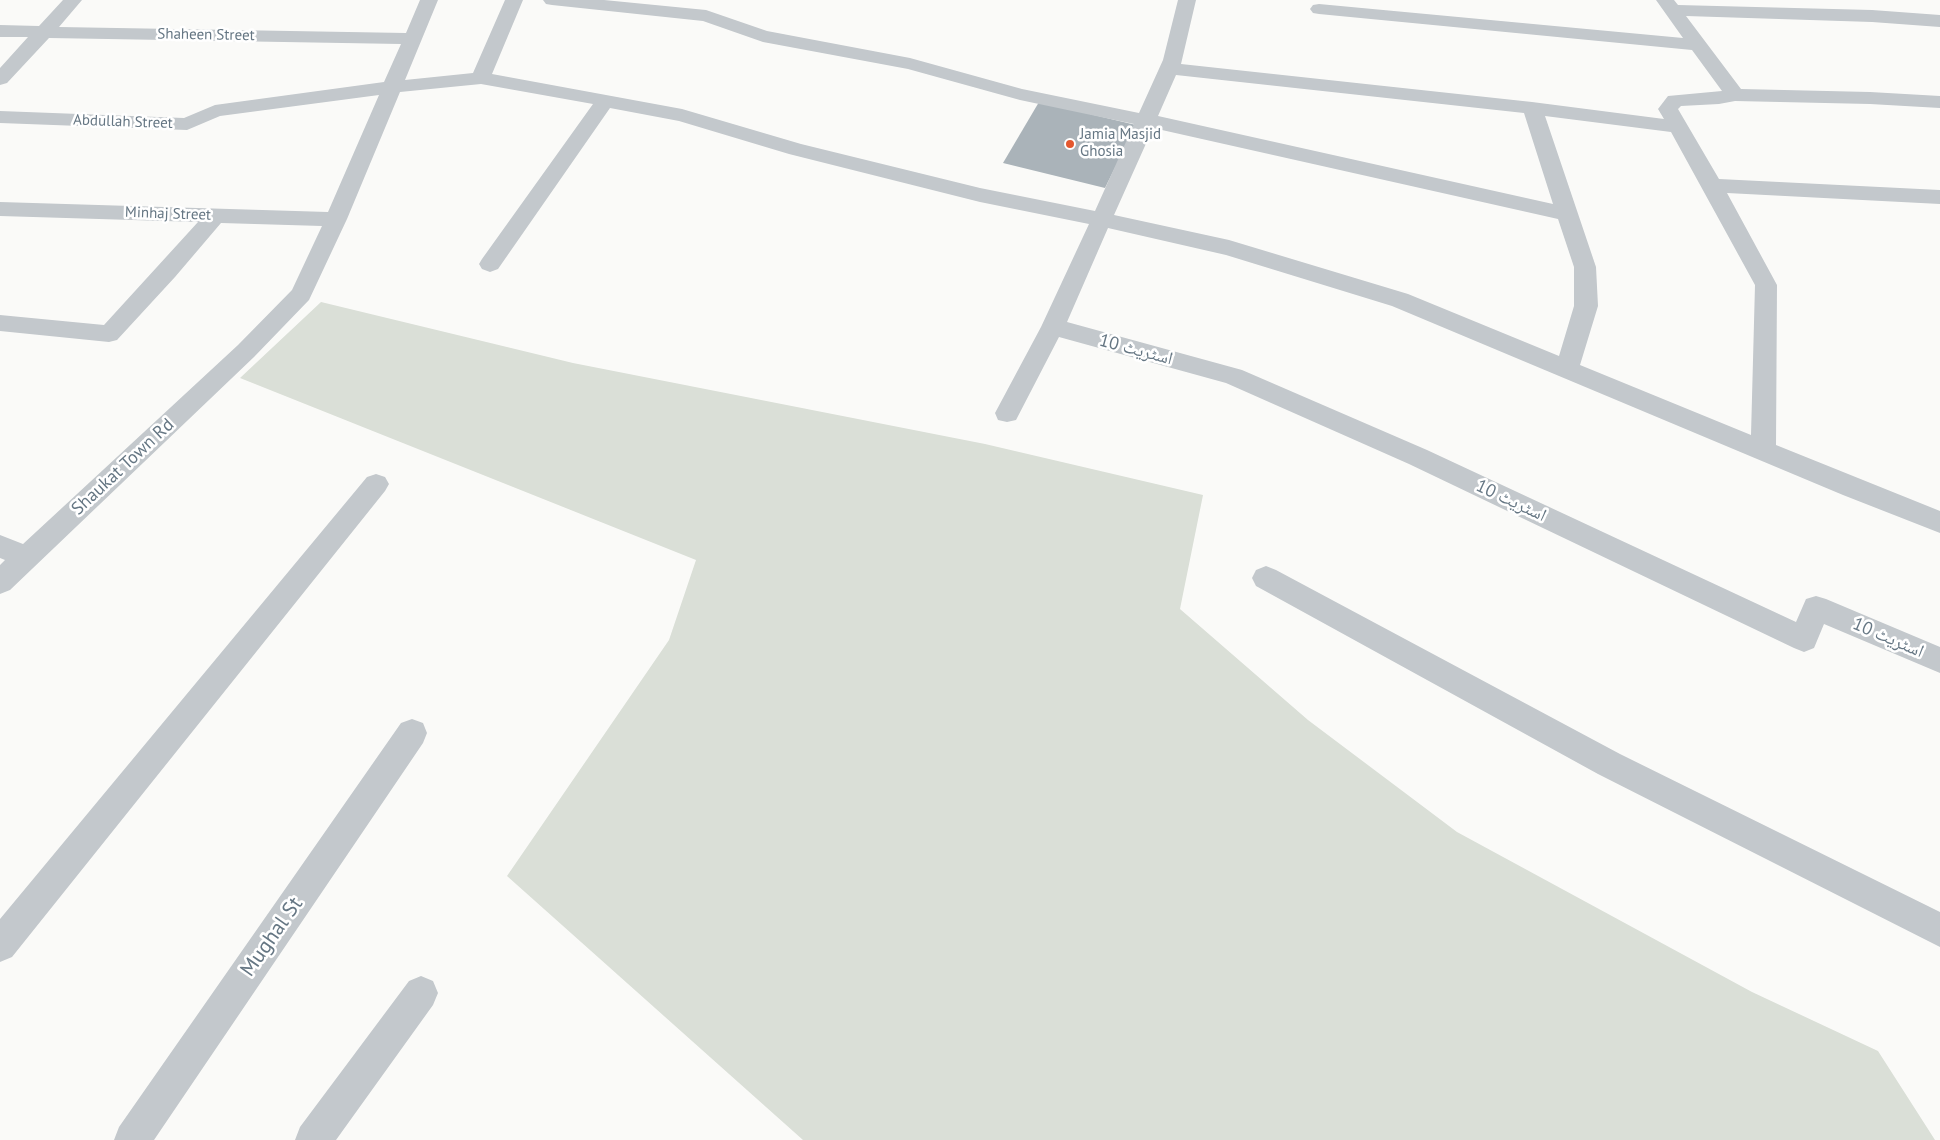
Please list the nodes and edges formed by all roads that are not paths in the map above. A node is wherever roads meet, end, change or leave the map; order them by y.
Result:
1 (73, 0) edge
2 (429, 0) edge
3 (514, 0) edge
4 (552, 0) edge
5 (1187, 0) edge
6 (1669, 5) edge
7 (1319, 9) dead end
8 (1940, 21) edge
9 (0, 31) edge
10 (44, 32) junction
11 (413, 38) junction
12 (1698, 45) junction
13 (1169, 68) junction
14 (481, 78) junction
15 (0, 79) edge
16 (392, 87) junction
17 (1735, 95) junction
18 (605, 101) junction
19 (1940, 102) edge
20 (1532, 108) junction
21 (0, 117) edge
22 (1146, 120) junction
23 (1679, 127) junction
24 (1712, 185) junction
25 (1940, 197) edge
26 (0, 209) edge
27 (1568, 214) junction
28 (215, 216) junction
29 (336, 219) junction
30 (1101, 219) junction
31 (490, 264) dead end
32 (0, 323) edge
33 (1053, 327) junction
34 (1567, 370) junction
35 (1007, 413) dead end
36 (1763, 451) junction
37 (376, 484) dead end
38 (1940, 522) edge
39 (0, 546) edge
40 (26, 557) junction
41 (1266, 578) dead end
42 (0, 582) edge
43 (1940, 660) edge
44 (412, 733) dead end
45 (1940, 930) edge
46 (0, 945) edge
47 (421, 993) dead end
48 (132, 1140) edge
49 (312, 1140) edge

1 - 10 street
2 - 11 street, Shaukat Town Rd
3 - 14 street
4 - 22 street
5 - 13 street
6 - 8 street
6 - 12 street
7 - 12 street
9 - 10 street, Shaheen Street
10 - 11 street, Shaheen Street
10 - 15 street
11 - 16 street, Shaukat Town Rd
12 - 17 street
13 - 20 street
13 - 22 street
14 - 16 street, Abdullah Street
14 - 18 street, Abdullah Street
16 - 21 street, Abdullah Street
16 - 29 street, Shaukat Town Rd
17 - 19 street
17 - 23 street
18 - 30 street, Abdullah Street
18 - 31 street
20 - 23 street
20 - 27 street
22 - 27 street
22 - 30 street
23 - 24 street
24 - 25 street
24 - 36 street
26 - 28 street, Minhaj Street
27 - 34 street
28 - 29 street, Minhaj Street
28 - 32 street
29 - 40 street, Shaukat Town Rd
30 - 33 street
30 - 34 street, Abdullah Street
33 - 35 street
33 - 43 street, اسٹریٹ 10
34 - 36 street, Abdullah Street
36 - 38 street, Abdullah Street
37 - 46 street
39 - 40 street
40 - 42 street, Shaukat Town Rd
41 - 45 street
44 - 48 street, Mughal St
47 - 49 street

